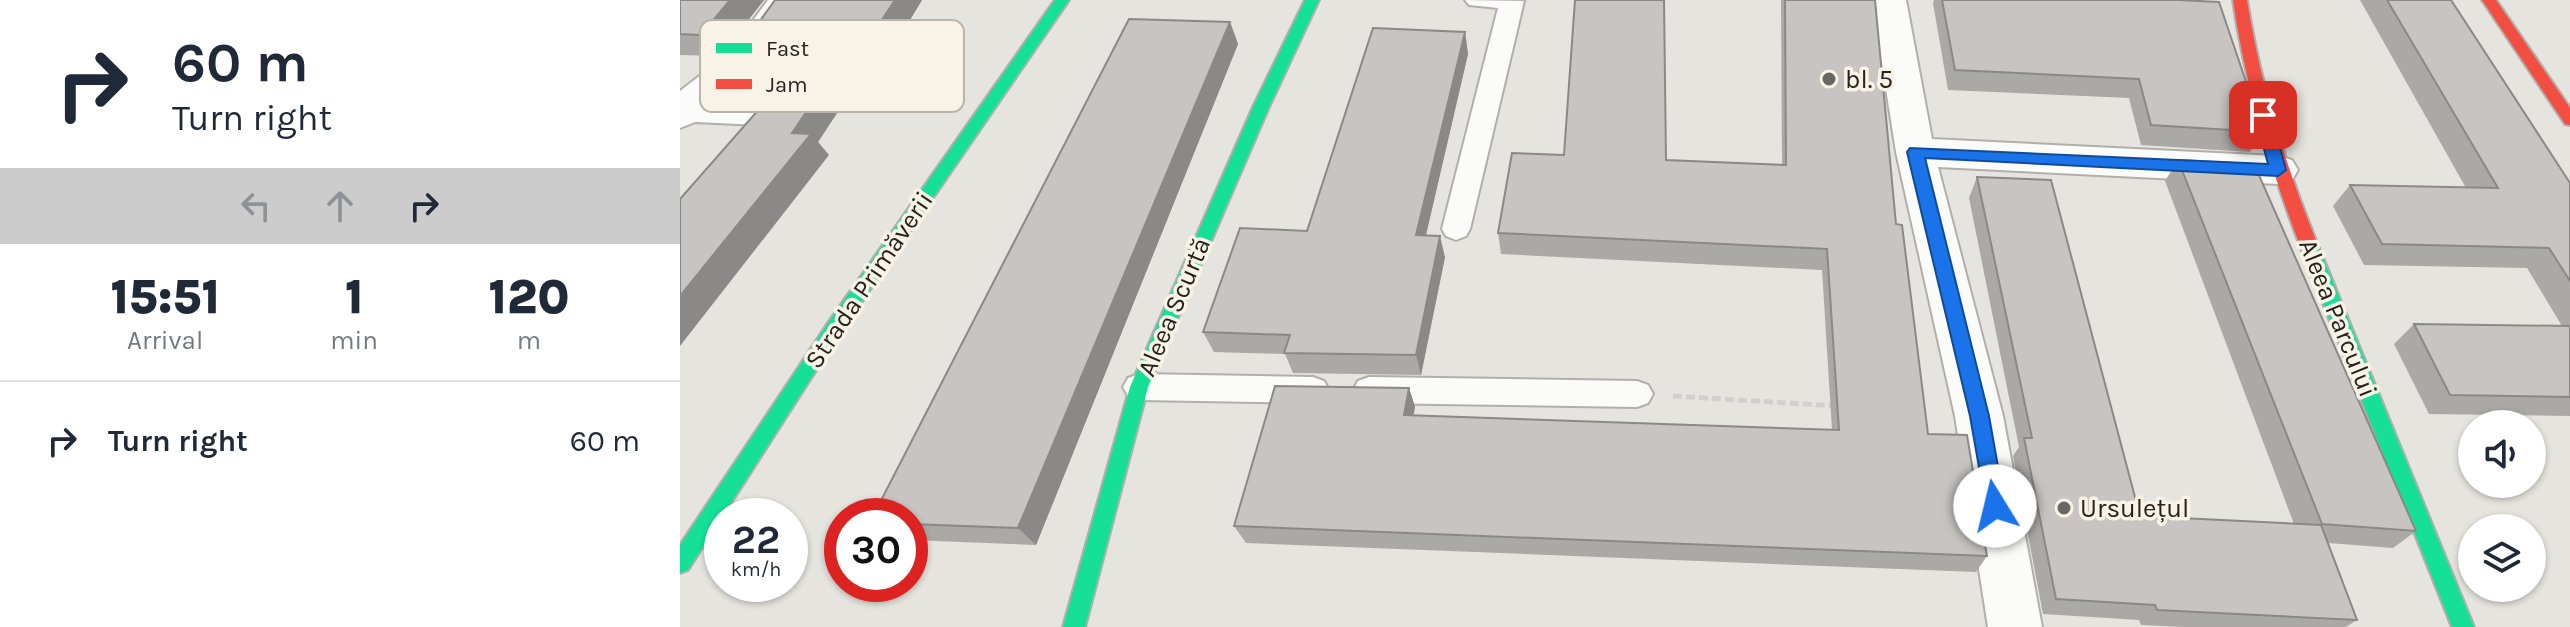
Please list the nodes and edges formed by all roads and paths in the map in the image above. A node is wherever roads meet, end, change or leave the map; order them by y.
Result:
1 (786, 0) edge
2 (1062, 0) edge
3 (1312, 0) edge
4 (1477, 0) edge
5 (1889, 0) edge
6 (2489, 0) edge
7 (1512, 1) edge
8 (2242, 6) edge
9 (2213, 12) edge
10 (772, 20) edge
11 (792, 112) edge
12 (805, 114) edge
13 (2570, 120) edge
14 (1915, 152) junction
15 (2278, 170) junction
16 (1456, 229) dead end
17 (1139, 387) junction
18 (1637, 394) joint
19 (1839, 407) edge
20 (680, 563) edge
21 (1074, 627) edge
22 (2015, 627) edge
23 (2463, 627) edge

1 - 10 street
2 - 20 street, Strada Primăverii
3 - 17 street, Aleea Scurtă
4 - 7 lane
5 - 14 street
6 - 13 street
7 - 16 lane
8 - 9 lane
8 - 15 street, Aleea Parcului
11 - 12 street
14 - 15 street
14 - 22 street
15 - 23 street, Aleea Parcului
17 - 18 lane
17 - 21 street, Aleea Scurtă
18 - 19 path

